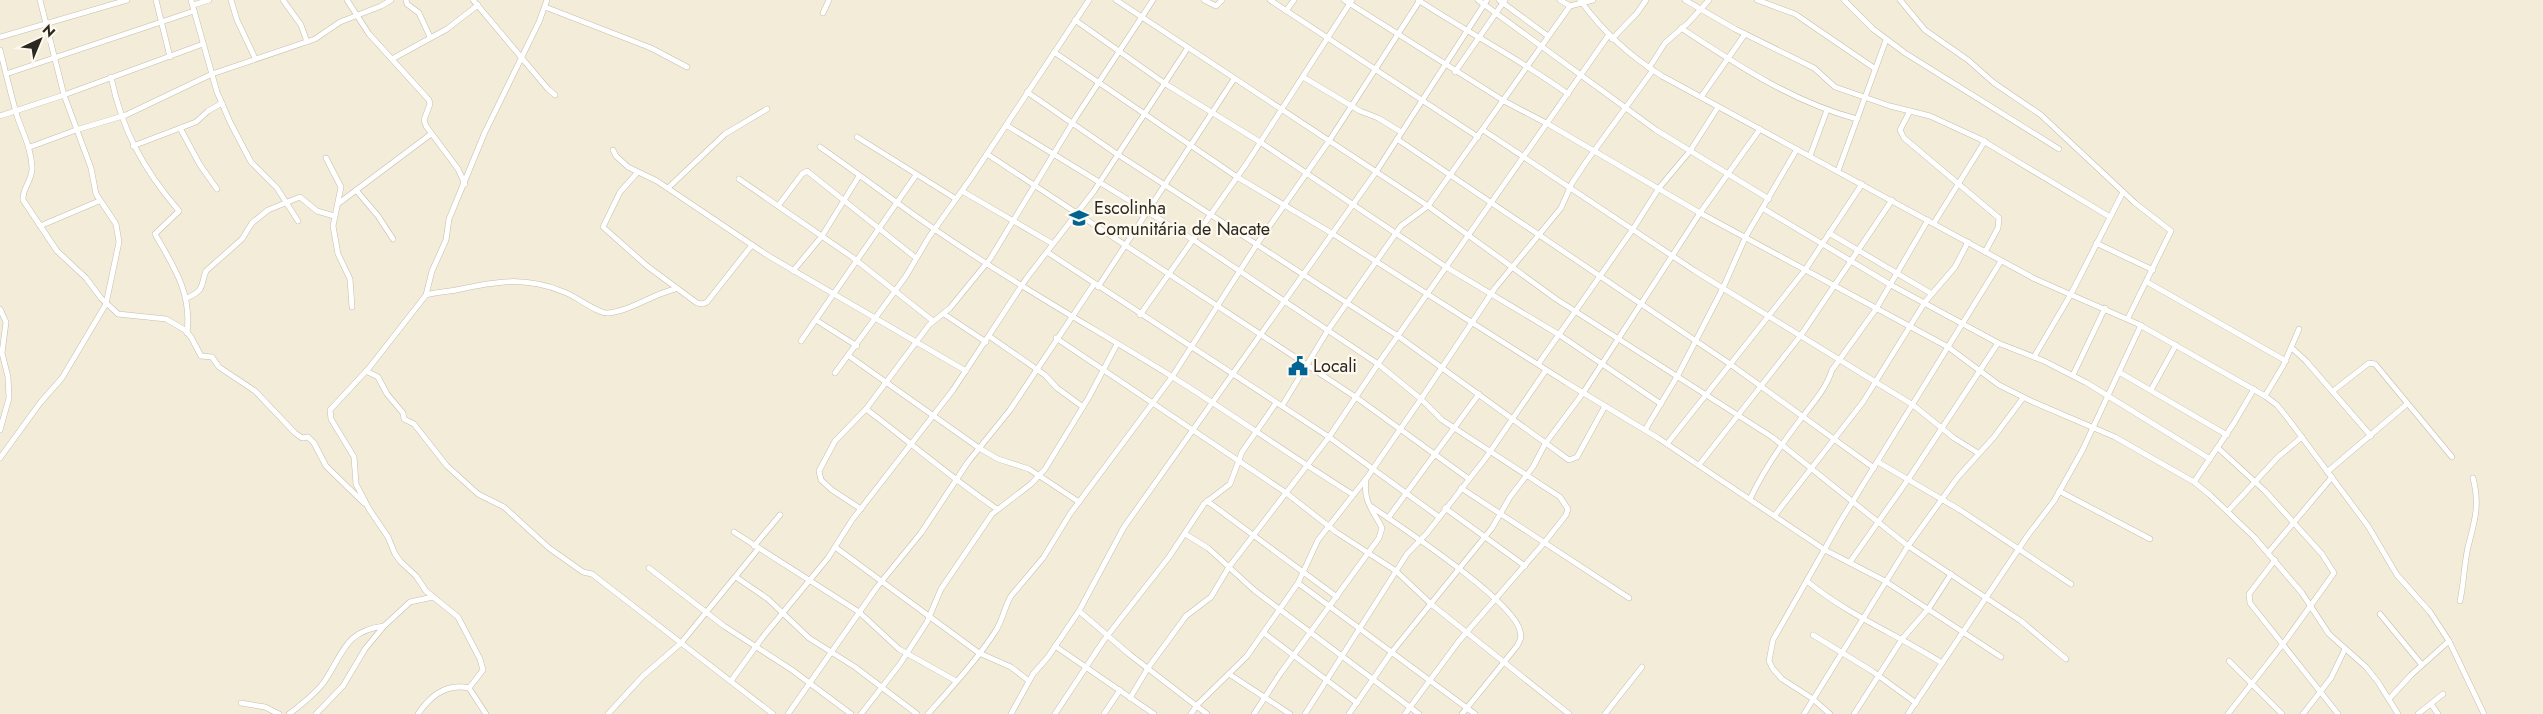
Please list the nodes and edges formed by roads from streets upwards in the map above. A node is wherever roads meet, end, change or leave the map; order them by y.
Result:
1 (40, 0) edge
2 (127, 0) edge
3 (156, 0) edge
4 (209, 0) edge
5 (231, 0) edge
6 (283, 0) edge
7 (347, 0) edge
8 (391, 0) edge
9 (406, 0) edge
10 (473, 0) edge
11 (539, 0) edge
12 (830, 0) edge
13 (1089, 0) edge
14 (1116, 0) edge
15 (1153, 0) edge
16 (1204, 0) edge
17 (1222, 0) edge
18 (1270, 0) edge
19 (1294, 0) edge
20 (1344, 0) edge
21 (1419, 0) edge
22 (1478, 0) edge
23 (1560, 0) edge
24 (1593, 0) edge
25 (1646, 0) edge
26 (1685, 0) edge
27 (1709, 0) edge
28 (1757, 0) edge
29 (1844, 0) edge
30 (1900, 0) edge
31 (1503, 1) edge
32 (1351, 2) edge
33 (1486, 2) edge
34 (1581, 2) edge
35 (105, 3) edge
36 (546, 4) edge
37 (193, 5) edge
38 (478, 5) junction
39 (1570, 6) junction
40 (1702, 9) junction
41 (1286, 11) junction
42 (823, 13) dead end
43 (1497, 13) junction
44 (357, 16) junction
45 (1142, 17) junction
46 (1075, 20) junction
47 (161, 22) junction
48 (47, 23) junction
49 (1680, 28) junction
50 (1466, 31) junction
51 (1397, 34) junction
52 (1745, 34) junction
53 (1548, 36) junction
54 (430, 37) junction
55 (1610, 37) junction
56 (0, 38) edge
57 (1327, 38) junction
58 (1478, 39) junction
59 (1886, 40) junction
60 (307, 42) junction
61 (203, 44) junction
62 (1542, 45) junction
63 (1187, 49) junction
64 (0, 50) edge
65 (1054, 52) junction
66 (1119, 52) junction
67 (522, 56) junction
68 (170, 57) junction
69 (56, 58) junction
70 (255, 58) junction
71 (1728, 59) junction
72 (392, 60) junction
73 (1443, 65) junction
74 (1527, 65) junction
75 (688, 68) dead end
76 (1874, 68) junction
77 (1651, 69) junction
78 (1374, 70) junction
79 (1455, 72) junction
80 (6, 74) junction
81 (212, 74) junction
82 (1581, 74) junction
83 (111, 77) junction
84 (1303, 77) junction
85 (1234, 79) junction
86 (8, 81) junction
87 (0, 82) edge
88 (1098, 83) junction
89 (1164, 83) junction
90 (1027, 92) junction
91 (1568, 94) junction
92 (64, 95) junction
93 (555, 95) dead end
94 (1864, 96) junction
95 (1701, 97) junction
96 (1421, 100) junction
97 (1504, 101) junction
98 (222, 103) junction
99 (1351, 106) junction
100 (1626, 106) junction
101 (1718, 107) junction
102 (767, 109) dead end
103 (1282, 110) junction
104 (1827, 110) junction
105 (16, 111) junction
106 (1910, 111) junction
107 (1212, 112) junction
108 (1143, 114) junction
109 (0, 116) edge
110 (120, 117) junction
111 (1857, 119) junction
112 (1072, 123) junction
113 (1548, 124) junction
114 (1006, 125) junction
115 (180, 128) junction
116 (1760, 129) junction
117 (76, 130) junction
118 (1483, 130) junction
119 (1401, 132) junction
120 (431, 134) junction
121 (1478, 137) junction
122 (857, 138) dead end
123 (1397, 139) junction
124 (1329, 141) junction
125 (1985, 141) junction
126 (1260, 142) junction
127 (133, 146) junction
128 (1190, 146) junction
129 (820, 147) dead end
130 (30, 148) junction
131 (1797, 149) junction
132 (2059, 149) dead end
133 (613, 150) dead end
134 (1594, 151) junction
135 (1690, 151) junction
136 (987, 154) junction
137 (1053, 154) junction
138 (1117, 154) junction
139 (1810, 156) junction
140 (326, 158) dead end
141 (1523, 158) junction
142 (1838, 171) junction
143 (638, 172) junction
144 (1376, 172) junction
145 (1728, 173) junction
146 (1306, 174) junction
147 (916, 175) junction
148 (1450, 175) junction
149 (859, 176) junction
150 (1236, 177) junction
151 (739, 179) dead end
152 (1099, 182) junction
153 (1959, 182) junction
154 (465, 184) junction
155 (1034, 184) junction
156 (1164, 184) junction
157 (1862, 184) junction
158 (668, 188) junction
159 (1659, 188) junction
160 (217, 189) dead end
161 (1569, 189) junction
162 (356, 190) junction
163 (962, 192) junction
164 (2123, 192) junction
165 (956, 199) junction
166 (1769, 199) junction
167 (1892, 200) junction
168 (99, 201) junction
169 (845, 201) junction
170 (338, 203) junction
171 (899, 203) junction
172 (288, 204) junction
173 (1491, 204) junction
174 (1283, 205) junction
175 (1352, 205) junction
176 (778, 206) junction
177 (1428, 206) junction
178 (1764, 208) junction
179 (1147, 211) junction
180 (1078, 213) junction
181 (1700, 213) junction
182 (1210, 214) junction
183 (334, 216) junction
184 (2110, 217) junction
185 (1013, 220) junction
186 (1928, 220) junction
187 (298, 221) dead end
188 (1934, 224) junction
189 (40, 226) junction
190 (880, 229) junction
191 (934, 229) junction
192 (1633, 229) junction
193 (1333, 234) junction
194 (1396, 234) junction
195 (1829, 234) junction
196 (1469, 235) junction
197 (1538, 235) junction
198 (822, 236) junction
199 (1746, 236) junction
200 (393, 239) dead end
201 (1192, 239) junction
202 (1968, 242) junction
203 (2096, 243) junction
204 (1053, 244) junction
205 (1126, 244) junction
206 (1257, 244) junction
207 (752, 245) junction
208 (1821, 245) junction
209 (1047, 252) junction
210 (1859, 252) junction
211 (1985, 252) junction
212 (1672, 256) junction
213 (916, 258) junction
214 (2001, 261) junction
215 (857, 262) junction
216 (1376, 262) junction
217 (1852, 262) junction
218 (987, 263) junction
219 (1446, 267) junction
220 (1511, 267) junction
221 (1240, 270) junction
222 (1805, 270) junction
223 (2153, 270) junction
224 (793, 271) junction
225 (1169, 273) junction
226 (1303, 273) junction
227 (1897, 274) junction
228 (1600, 275) junction
229 (2146, 282) junction
230 (1096, 285) junction
231 (1891, 285) junction
232 (1021, 286) junction
233 (1835, 287) junction
234 (1723, 288) junction
235 (675, 289) junction
236 (896, 291) junction
237 (1427, 294) junction
238 (1932, 294) junction
239 (2071, 294) junction
240 (426, 295) junction
241 (834, 295) junction
242 (1490, 295) junction
243 (187, 298) junction
244 (1284, 299) junction
245 (1925, 302) junction
246 (1348, 303) junction
247 (106, 304) junction
248 (1217, 305) junction
249 (1642, 305) junction
250 (352, 307) dead end
251 (2106, 308) junction
252 (0, 309) edge
253 (1876, 309) junction
254 (1575, 310) junction
255 (944, 314) junction
256 (1072, 314) junction
257 (1140, 315) junction
258 (1769, 317) junction
259 (876, 318) junction
260 (2128, 318) junction
261 (816, 320) junction
262 (933, 321) junction
263 (1472, 322) junction
264 (1963, 323) junction
265 (2141, 325) junction
266 (1910, 328) junction
267 (2299, 329) dead end
268 (1328, 330) junction
269 (188, 333) junction
270 (1558, 334) junction
271 (1260, 335) junction
272 (1801, 335) junction
273 (989, 336) junction
274 (1398, 336) junction
275 (1056, 338) junction
276 (1619, 338) junction
277 (801, 341) dead end
278 (1696, 341) junction
279 (986, 342) junction
280 (917, 343) junction
281 (1998, 343) junction
282 (1117, 344) junction
283 (2176, 345) junction
284 (857, 346) junction
285 (1190, 347) junction
286 (1948, 347) junction
287 (2292, 348) junction
288 (848, 356) junction
289 (2034, 357) junction
290 (1840, 359) junction
291 (2286, 361) junction
292 (1539, 363) junction
293 (1378, 364) junction
294 (1602, 364) junction
295 (1730, 364) junction
296 (1307, 365) junction
297 (1443, 367) junction
298 (1036, 368) junction
299 (1103, 368) junction
300 (1546, 370) junction
301 (966, 371) junction
302 (366, 372) junction
303 (1981, 372) junction
304 (2119, 372) junction
305 (835, 373) dead end
306 (1233, 374) junction
307 (1678, 375) junction
308 (2073, 375) junction
309 (1172, 377) junction
310 (888, 382) junction
311 (1876, 382) junction
312 (1761, 386) junction
313 (2254, 389) junction
314 (2151, 390) junction
315 (2333, 391) junction
316 (1583, 393) junction
317 (1707, 393) junction
318 (1479, 394) junction
319 (2107, 396) junction
320 (2265, 396) junction
321 (1357, 398) junction
322 (2023, 398) junction
323 (1420, 399) junction
324 (1153, 402) junction
325 (1276, 403) junction
326 (1212, 404) junction
327 (1661, 404) junction
328 (2407, 404) junction
329 (1913, 405) junction
330 (1282, 406) junction
331 (1605, 406) junction
332 (1083, 407) junction
333 (866, 409) junction
334 (1740, 415) junction
335 (934, 416) junction
336 (1804, 416) junction
337 (1512, 419) junction
338 (2093, 427) junction
339 (1455, 428) junction
340 (1941, 428) junction
341 (1194, 429) junction
342 (1399, 429) junction
343 (0, 430) edge
344 (1645, 430) junction
345 (1256, 432) junction
346 (2227, 435) junction
347 (2371, 436) junction
348 (1329, 437) junction
349 (2302, 437) junction
350 (1836, 438) junction
351 (913, 444) junction
352 (1545, 444) junction
353 (1667, 444) junction
354 (1783, 445) junction
355 (979, 448) junction
356 (2218, 448) junction
357 (1490, 452) junction
358 (1978, 453) junction
359 (1435, 455) junction
360 (2452, 457) dead end
361 (0, 458) edge
362 (2210, 458) junction
363 (1238, 460) junction
364 (1878, 462) junction
365 (1306, 465) junction
366 (1699, 465) junction
367 (1373, 468) junction
368 (1812, 468) junction
369 (1874, 468) junction
370 (2327, 472) junction
371 (1040, 475) junction
372 (1527, 475) junction
373 (2332, 477) junction
374 (1366, 478) junction
375 (1469, 478) junction
376 (2473, 478) dead end
377 (955, 481) junction
378 (1907, 481) junction
379 (2194, 482) junction
380 (2255, 482) junction
381 (1461, 488) junction
382 (1285, 492) junction
383 (1408, 492) junction
384 (2059, 492) junction
385 (1352, 494) junction
386 (1750, 498) junction
387 (1941, 500) junction
388 (1207, 501) junction
389 (1079, 502) junction
390 (1852, 502) junction
391 (1367, 504) junction
392 (367, 505) junction
393 (997, 508) junction
394 (1445, 508) junction
395 (861, 509) junction
396 (2228, 511) junction
397 (1501, 514) junction
398 (780, 515) dead end
399 (1776, 515) junction
400 (1439, 517) junction
401 (1388, 518) junction
402 (2293, 522) junction
403 (1877, 523) junction
404 (1328, 525) junction
405 (734, 532) dead end
406 (1185, 534) junction
407 (1252, 535) junction
408 (1486, 537) junction
409 (2150, 539) dead end
410 (1419, 540) junction
411 (1544, 543) junction
412 (1908, 546) junction
413 (835, 547) junction
414 (756, 548) junction
415 (2019, 549) junction
416 (1825, 550) junction
417 (1369, 552) junction
418 (2268, 552) junction
419 (2275, 560) junction
420 (1850, 562) junction
421 (1525, 566) junction
422 (1229, 567) junction
423 (649, 568) dead end
424 (1460, 570) junction
425 (1396, 571) junction
426 (1304, 572) junction
427 (1951, 574) junction
428 (736, 577) junction
429 (809, 581) junction
430 (1885, 581) junction
431 (881, 582) junction
432 (1808, 582) junction
433 (1298, 583) junction
434 (2071, 584) dead end
435 (433, 597) junction
436 (1337, 597) junction
437 (1629, 598) dead end
438 (1987, 598) junction
439 (1496, 599) junction
440 (2460, 601) dead end
441 (1431, 604) junction
442 (2310, 605) junction
443 (1330, 606) junction
444 (1280, 608) junction
445 (1929, 608) junction
446 (1079, 611) junction
447 (707, 612) junction
448 (859, 612) junction
449 (782, 613) junction
450 (2380, 614) dead end
451 (931, 616) junction
452 (1864, 618) junction
453 (384, 626) junction
454 (1359, 630) junction
455 (1467, 632) junction
456 (1964, 632) junction
457 (1264, 633) junction
458 (1310, 633) junction
459 (1814, 635) dead end
460 (1108, 636) junction
461 (1902, 639) junction
462 (2449, 641) junction
463 (680, 643) junction
464 (2282, 644) junction
465 (756, 646) junction
466 (1055, 646) junction
467 (2345, 649) junction
468 (831, 652) junction
469 (1843, 652) junction
470 (979, 653) junction
471 (1391, 653) junction
472 (906, 654) junction
473 (1293, 657) junction
474 (1341, 657) junction
475 (2001, 657) dead end
476 (2066, 659) dead end
477 (1504, 661) junction
478 (2229, 661) dead end
479 (1942, 663) junction
480 (2422, 664) junction
481 (1086, 666) junction
482 (1642, 666) dead end
483 (1148, 668) junction
484 (1229, 674) junction
485 (1878, 675) junction
486 (1373, 679) junction
487 (1326, 680) junction
488 (731, 681) junction
489 (956, 681) junction
490 (1029, 681) junction
491 (1431, 681) junction
492 (810, 683) junction
493 (2252, 684) junction
494 (469, 688) junction
495 (881, 688) junction
496 (1120, 690) junction
497 (2320, 694) junction
498 (2443, 694) dead end
499 (1130, 698) junction
500 (1265, 698) junction
501 (1813, 699) junction
502 (2389, 699) junction
503 (241, 702) dead end
504 (1356, 703) junction
505 (1916, 703) junction
506 (2431, 704) junction
507 (1197, 705) junction
508 (1410, 708) junction
509 (1467, 708) junction
510 (279, 714) edge
511 (288, 714) edge
512 (316, 714) edge
513 (418, 714) edge
514 (486, 714) edge
515 (608, 714) edge
516 (774, 714) edge
517 (788, 714) edge
518 (851, 714) edge
519 (861, 714) edge
520 (917, 714) edge
521 (928, 714) edge
522 (1011, 714) edge
523 (1055, 714) edge
524 (1104, 714) edge
525 (1154, 714) edge
526 (1191, 714) edge
527 (1207, 714) edge
528 (1254, 714) edge
529 (1290, 714) edge
530 (1305, 714) edge
531 (1349, 714) edge
532 (1405, 714) edge
533 (1419, 714) edge
534 (1462, 714) edge
535 (1476, 714) edge
536 (1569, 714) edge
537 (1605, 714) edge
538 (1804, 714) edge
539 (1830, 714) edge
540 (1854, 714) edge
541 (1908, 714) edge
542 (2228, 714) edge
543 (2282, 714) edge
544 (2303, 714) edge
545 (2338, 714) edge
546 (2398, 714) edge
547 (2418, 714) edge
548 (2438, 714) edge
549 (2484, 714) edge

1 - 48 street
2 - 35 street
3 - 47 street
4 - 37 street
5 - 70 street
6 - 60 street
7 - 44 street
8 - 44 street
9 - 54 street
10 - 38 street
11 - 36 street
12 - 42 street
13 - 46 street
14 - 45 street
15 - 45 street
16 - 17 street
18 - 41 street
19 - 41 street
20 - 32 street
21 - 50 street
21 - 51 street
22 - 33 street
23 - 39 street
24 - 34 street
25 - 55 street
26 - 40 street
27 - 40 street
28 - 76 street
29 - 59 street
30 - 164 street
31 - 43 street
31 - 53 street
32 - 51 street
32 - 57 street
33 - 43 street
33 - 50 street
34 - 39 street
34 - 55 street
35 - 48 street
36 - 67 street
36 - 75 street
37 - 47 street
37 - 61 street
38 - 54 street
38 - 67 street
39 - 53 street
40 - 49 street
40 - 52 street
41 - 57 street
43 - 58 street
43 - 62 street
44 - 60 street
44 - 72 street
45 - 63 street
45 - 66 street
46 - 65 street
46 - 66 street
47 - 68 street
47 - 69 street
48 - 56 street
48 - 69 street
49 - 71 street
49 - 77 street
50 - 58 street
50 - 73 street
51 - 73 street
51 - 78 street
52 - 71 street
52 - 94 street
53 - 62 street
54 - 72 street
55 - 77 street
55 - 82 street
57 - 78 street
57 - 84 street
58 - 74 street
58 - 79 street
59 - 76 street
59 - 132 street
60 - 70 street
61 - 68 street
61 - 81 street
62 - 74 street
62 - 82 street
63 - 85 street
63 - 89 street
64 - 80 street
65 - 88 street
65 - 90 street
66 - 88 street
66 - 89 street
67 - 93 street
67 - 154 street
68 - 83 street
69 - 80 street
69 - 92 street
70 - 81 street
71 - 95 street
71 - 104 street
72 - 120 street
73 - 79 street
73 - 96 street
74 - 91 street
74 - 97 street
76 - 94 street
77 - 95 street
77 - 100 street
78 - 96 street
78 - 99 street
79 - 97 street
80 - 86 street
81 - 98 street
81 - 110 street
82 - 91 street
82 - 100 street
83 - 92 street
83 - 110 street
84 - 99 street
84 - 103 street
85 - 103 street
85 - 107 street
86 - 87 street
86 - 105 street
88 - 108 street
88 - 112 street
89 - 107 street
89 - 108 street
90 - 112 street
90 - 114 street
91 - 113 street
92 - 105 street
92 - 117 street
94 - 106 street
94 - 111 street
95 - 101 street
96 - 119 street
96 - 121 street
97 - 113 street
97 - 118 street
98 - 115 street
98 - 172 street
99 - 119 street
99 - 124 street
100 - 134 street
100 - 135 street
101 - 116 street
101 - 135 street
102 - 158 street
103 - 124 street
103 - 126 street
104 - 111 street
104 - 139 street
105 - 109 street
105 - 130 street
106 - 125 street
106 - 153 street
107 - 126 street
107 - 128 street
108 - 128 street
108 - 138 street
110 - 117 street
110 - 127 street
111 - 142 street
112 - 137 street
112 - 138 street
113 - 134 street
113 - 141 street
114 - 136 street
114 - 137 street
115 - 127 street
115 - 160 street
116 - 131 street
116 - 145 street
117 - 130 street
117 - 168 street
118 - 121 street
118 - 141 street
119 - 123 street
120 - 154 street
120 - 162 street
121 - 148 street
122 - 147 street
123 - 144 street
123 - 148 street
124 - 144 street
124 - 146 street
125 - 153 street
125 - 184 street
126 - 146 street
126 - 150 street
127 - 243 street
128 - 150 street
128 - 156 street
129 - 149 street
130 - 189 street
131 - 139 street
131 - 166 street
133 - 143 street
134 - 159 street
134 - 161 street
135 - 145 street
135 - 159 street
136 - 155 street
136 - 163 street
137 - 152 street
137 - 155 street
138 - 152 street
138 - 156 street
139 - 142 street
140 - 170 street
141 - 161 street
141 - 173 street
142 - 157 street
143 - 158 street
143 - 235 street
144 - 175 street
144 - 177 street
145 - 166 street
145 - 181 street
146 - 174 street
146 - 175 street
147 - 165 street
147 - 171 street
148 - 173 street
148 - 177 street
149 - 169 street
149 - 171 street
150 - 174 street
150 - 182 street
151 - 176 street
152 - 179 street
152 - 180 street
153 - 188 street
153 - 211 street
154 - 240 street
155 - 180 street
155 - 185 street
156 - 179 street
156 - 182 street
157 - 167 street
157 - 195 street
158 - 207 street
159 - 181 street
159 - 192 street
161 - 192 street
161 - 197 street
162 - 170 street
162 - 200 street
163 - 165 street
163 - 185 street
164 - 184 street
164 - 223 street
165 - 191 street
166 - 178 street
167 - 186 street
167 - 210 street
168 - 189 street
168 - 247 street
169 - 176 street
169 - 190 street
169 - 198 street
170 - 183 street
171 - 190 street
171 - 191 street
172 - 183 street
172 - 187 street
172 - 243 street
173 - 196 street
173 - 197 street
174 - 193 street
174 - 206 street
175 - 193 street
175 - 194 street
176 - 198 street
177 - 194 street
177 - 196 street
178 - 199 street
178 - 208 street
179 - 201 street
179 - 205 street
180 - 204 street
180 - 205 street
181 - 199 street
181 - 212 street
182 - 201 street
182 - 206 street
183 - 250 street
184 - 203 street
185 - 204 street
185 - 218 street
186 - 188 street
186 - 227 street
188 - 202 street
189 - 247 street
190 - 213 street
190 - 215 street
191 - 213 street
191 - 218 street
192 - 212 street
192 - 228 street
193 - 216 street
193 - 226 street
194 - 216 street
194 - 219 street
195 - 208 street
195 - 210 street
196 - 219 street
196 - 220 street
197 - 220 street
197 - 228 street
198 - 215 street
198 - 224 street
199 - 222 street
199 - 234 street
201 - 221 street
201 - 225 street
202 - 211 street
202 - 238 street
203 - 223 street
203 - 239 street
204 - 209 street
205 - 225 street
205 - 230 street
206 - 221 street
206 - 226 street
207 - 224 street
207 - 235 street
208 - 217 street
208 - 222 street
209 - 230 street
209 - 232 street
210 - 217 street
210 - 227 street
211 - 214 street
212 - 234 street
212 - 249 street
213 - 236 street
214 - 239 street
214 - 264 street
215 - 236 street
215 - 241 street
216 - 237 street
216 - 246 street
217 - 231 street
217 - 233 street
218 - 232 street
218 - 255 street
219 - 237 street
219 - 242 street
220 - 242 street
220 - 254 street
221 - 244 street
221 - 248 street
222 - 233 street
222 - 258 street
223 - 229 street
224 - 241 street
225 - 248 street
225 - 257 street
226 - 244 street
226 - 246 street
227 - 231 street
227 - 238 street
228 - 249 street
228 - 254 street
229 - 260 street
229 - 291 street
230 - 256 street
230 - 257 street
231 - 245 street
231 - 253 street
232 - 256 street
232 - 273 street
233 - 253 street
233 - 272 street
234 - 258 street
234 - 278 street
235 - 240 street
236 - 259 street
236 - 262 street
237 - 263 street
237 - 274 street
238 - 245 street
239 - 251 street
239 - 289 street
240 - 302 street
241 - 259 street
241 - 261 street
242 - 263 street
242 - 270 street
243 - 269 street
244 - 268 street
244 - 271 street
245 - 264 street
245 - 266 street
246 - 268 street
246 - 274 street
247 - 269 street
247 - 361 street
248 - 271 street
248 - 285 street
249 - 276 street
249 - 278 street
251 - 260 street
251 - 308 street
252 - 343 street
253 - 266 street
253 - 290 street
254 - 270 street
254 - 276 street
255 - 262 street
255 - 279 street
256 - 275 street
256 - 282 street
257 - 285 street
258 - 272 street
258 - 295 street
259 - 280 street
259 - 284 street
260 - 265 street
261 - 277 street
261 - 284 street
262 - 280 street
263 - 292 street
263 - 297 street
264 - 281 street
264 - 286 street
265 - 283 street
265 - 304 street
266 - 286 street
266 - 311 street
267 - 287 street
268 - 293 street
268 - 296 street
269 - 392 street
270 - 292 street
270 - 294 street
271 - 296 street
271 - 306 street
272 - 290 street
272 - 312 street
273 - 279 street
273 - 298 street
274 - 293 street
274 - 297 street
275 - 298 street
275 - 299 street
276 - 294 street
276 - 307 street
278 - 295 street
278 - 307 street
279 - 301 street
280 - 301 street
280 - 310 street
281 - 289 street
281 - 303 street
282 - 299 street
282 - 309 street
283 - 313 street
283 - 314 street
284 - 288 street
285 - 306 street
285 - 309 street
286 - 303 street
286 - 329 street
287 - 291 street
287 - 315 street
288 - 305 street
288 - 310 street
289 - 308 street
290 - 311 street
290 - 336 street
291 - 320 street
292 - 300 street
293 - 321 street
293 - 323 street
294 - 316 street
294 - 327 street
295 - 312 street
295 - 317 street
296 - 321 street
296 - 330 street
297 - 318 street
297 - 323 street
298 - 332 street
298 - 355 street
299 - 324 street
299 - 332 street
300 - 316 street
300 - 337 street
301 - 335 street
302 - 392 street
302 - 463 street
303 - 322 street
303 - 340 street
304 - 314 street
304 - 319 street
306 - 325 street
306 - 326 street
307 - 317 street
307 - 327 street
308 - 319 street
309 - 324 street
309 - 326 street
310 - 333 street
310 - 335 street
311 - 329 street
311 - 350 street
312 - 334 street
312 - 336 street
313 - 320 street
313 - 346 street
314 - 346 street
315 - 328 street
315 - 347 street
316 - 331 street
316 - 352 street
317 - 334 street
317 - 353 street
318 - 337 street
318 - 339 street
319 - 338 street
319 - 362 street
320 - 349 street
321 - 342 street
321 - 348 street
322 - 338 street
322 - 358 street
323 - 339 street
323 - 342 street
324 - 341 street
324 - 389 street
325 - 330 street
325 - 345 street
326 - 341 street
326 - 345 street
327 - 344 street
328 - 347 street
328 - 360 street
329 - 340 street
329 - 364 street
330 - 348 street
331 - 344 street
331 - 352 street
332 - 371 street
333 - 351 street
333 - 395 street
334 - 354 street
334 - 366 street
335 - 351 street
335 - 355 street
336 - 350 street
336 - 354 street
337 - 352 street
337 - 357 street
338 - 379 street
338 - 384 street
339 - 357 street
339 - 359 street
340 - 358 street
340 - 378 street
341 - 363 street
341 - 446 street
342 - 359 street
342 - 367 street
344 - 353 street
345 - 363 street
345 - 365 street
346 - 356 street
347 - 370 street
348 - 365 street
348 - 367 street
349 - 370 street
349 - 380 street
350 - 368 street
350 - 369 street
351 - 377 street
351 - 395 street
352 - 372 street
353 - 366 street
354 - 368 street
354 - 386 street
355 - 371 street
355 - 377 street
356 - 362 street
356 - 380 street
357 - 372 street
357 - 375 street
358 - 387 street
359 - 375 street
359 - 383 street
362 - 379 street
363 - 382 street
363 - 388 street
364 - 369 street
364 - 378 street
365 - 382 street
365 - 385 street
366 - 386 street
367 - 374 street
367 - 383 street
368 - 390 street
368 - 399 street
369 - 390 street
370 - 373 street
371 - 389 street
371 - 393 street
372 - 397 street
372 - 411 street
373 - 402 street
373 - 462 street
374 - 385 street
374 - 391 street
375 - 381 street
376 - 440 street
377 - 393 street
377 - 431 street
378 - 387 street
378 - 403 street
379 - 396 street
380 - 396 street
380 - 402 street
381 - 394 street
381 - 397 street
382 - 404 street
382 - 407 street
383 - 400 street
383 - 401 street
384 - 409 street
384 - 415 street
385 - 404 street
386 - 399 street
387 - 412 street
387 - 415 street
388 - 406 street
388 - 407 street
389 - 470 street
390 - 403 street
390 - 416 street
391 - 401 street
391 - 417 street
392 - 435 street
393 - 451 street
394 - 400 street
394 - 408 street
395 - 413 street
396 - 418 street
397 - 408 street
397 - 411 street
398 - 414 street
399 - 416 street
400 - 410 street
401 - 410 street
402 - 418 street
402 - 442 street
403 - 412 street
403 - 420 street
404 - 417 street
404 - 426 street
405 - 414 street
406 - 422 street
406 - 460 street
407 - 422 street
407 - 426 street
408 - 421 street
408 - 424 street
410 - 424 street
410 - 425 street
411 - 421 street
411 - 437 street
412 - 427 street
412 - 430 street
413 - 429 street
413 - 431 street
414 - 428 street
414 - 429 street
415 - 434 street
415 - 438 street
416 - 420 street
416 - 432 street
417 - 425 street
417 - 436 street
418 - 419 street
419 - 442 street
419 - 464 street
420 - 430 street
421 - 439 street
422 - 444 street
422 - 483 street
423 - 447 street
424 - 439 street
424 - 441 street
425 - 441 street
425 - 454 street
426 - 433 street
426 - 436 street
427 - 438 street
427 - 445 street
428 - 447 street
428 - 449 street
429 - 448 street
429 - 449 street
430 - 445 street
430 - 452 street
431 - 448 street
431 - 451 street
432 - 452 street
432 - 501 street
433 - 443 street
433 - 444 street
435 - 453 street
435 - 494 street
436 - 443 street
438 - 456 street
438 - 476 street
439 - 455 street
439 - 477 street
441 - 455 street
441 - 471 street
442 - 464 street
442 - 467 street
443 - 454 street
443 - 458 street
444 - 457 street
444 - 458 street
445 - 456 street
445 - 461 street
446 - 460 street
446 - 466 street
447 - 463 street
447 - 465 street
448 - 468 street
448 - 472 street
449 - 465 street
449 - 468 street
450 - 480 street
451 - 470 street
451 - 472 street
452 - 461 street
452 - 469 street
453 - 511 street
453 - 512 street
454 - 471 street
454 - 474 street
455 - 477 street
455 - 491 street
456 - 475 street
456 - 479 street
457 - 473 street
457 - 484 street
458 - 473 street
458 - 474 street
459 - 469 street
460 - 481 street
460 - 483 street
461 - 479 street
461 - 485 street
462 - 480 street
462 - 549 street
463 - 488 street
463 - 515 street
464 - 493 street
464 - 497 street
465 - 488 street
465 - 492 street
466 - 481 street
466 - 490 street
467 - 497 street
467 - 502 street
468 - 492 street
468 - 495 street
469 - 485 street
469 - 501 street
470 - 489 street
470 - 490 street
471 - 486 street
471 - 491 street
472 - 489 street
472 - 495 street
473 - 487 street
473 - 500 street
474 - 486 street
474 - 487 street
477 - 509 street
477 - 536 street
478 - 493 street
479 - 505 street
480 - 502 street
481 - 496 street
481 - 523 street
482 - 537 street
483 - 499 street
483 - 507 street
484 - 500 street
484 - 507 street
485 - 505 street
485 - 540 street
486 - 504 street
486 - 508 street
487 - 504 street
487 - 530 street
488 - 516 street
489 - 521 street
490 - 522 street
491 - 508 street
491 - 509 street
492 - 517 street
492 - 518 street
493 - 542 street
493 - 543 street
494 - 513 street
494 - 514 street
495 - 519 street
495 - 520 street
496 - 499 street
496 - 524 street
497 - 544 street
497 - 545 street
498 - 506 street
499 - 525 street
500 - 528 street
500 - 529 street
501 - 538 street
501 - 539 street
502 - 546 street
503 - 510 street
504 - 531 street
505 - 541 street
506 - 547 street
506 - 548 street
507 - 526 street
507 - 527 street
508 - 532 street
508 - 533 street
509 - 534 street
509 - 535 street

